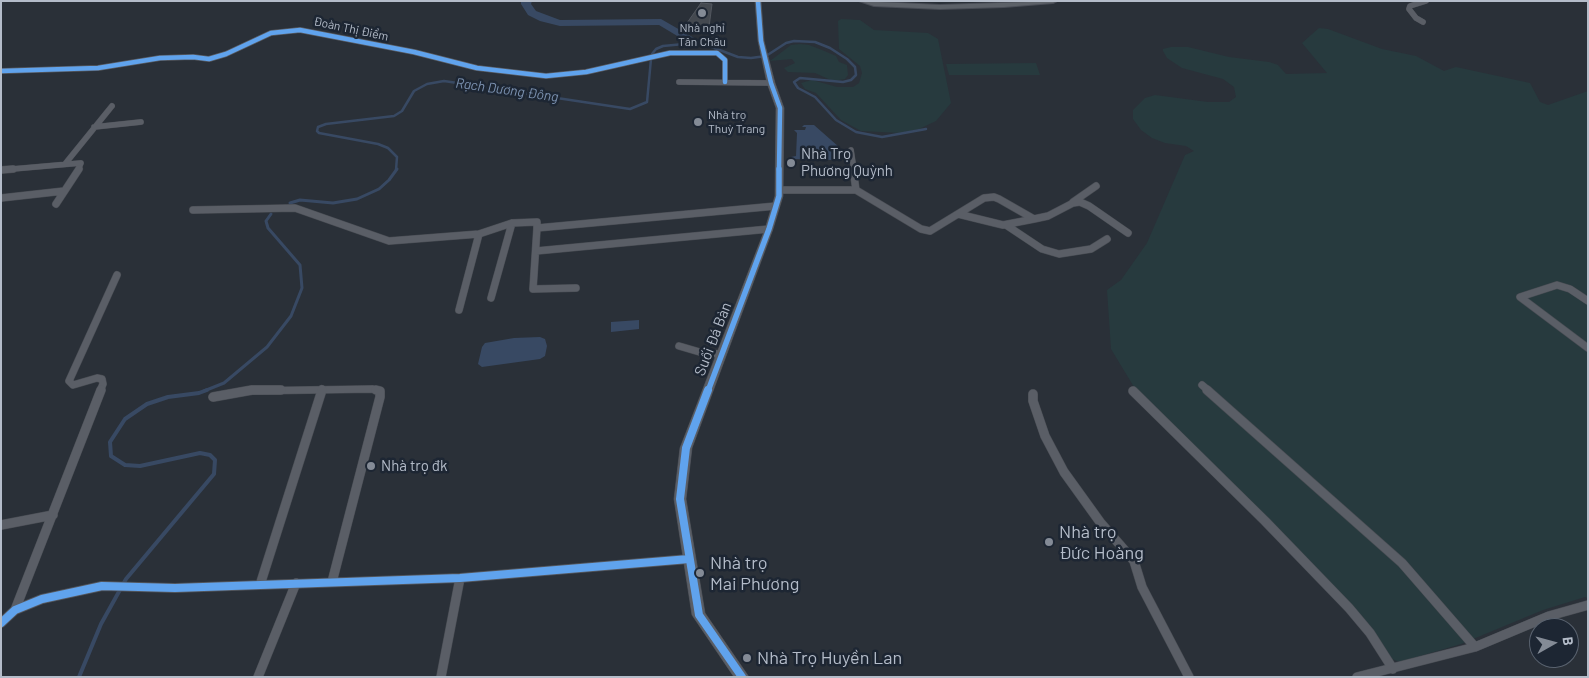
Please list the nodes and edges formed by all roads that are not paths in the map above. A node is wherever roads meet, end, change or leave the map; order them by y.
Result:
1 (758, 1) edge
2 (864, 1) edge
3 (902, 1) edge
4 (990, 1) edge
5 (1053, 1) edge
6 (1426, 1) edge
7 (1423, 22) dead end
8 (1, 71) edge
9 (680, 82) dead end
10 (725, 82) junction
11 (771, 83) junction
12 (112, 106) dead end
13 (141, 122) dead end
14 (94, 128) junction
15 (851, 150) dead end
16 (65, 164) junction
17 (1, 170) edge
18 (1096, 186) dead end
19 (779, 190) junction
20 (856, 190) junction
21 (64, 191) junction
22 (1, 198) edge
23 (1073, 203) junction
24 (56, 204) dead end
25 (776, 206) junction
26 (192, 210) dead end
27 (958, 214) junction
28 (1034, 219) junction
29 (512, 223) junction
30 (1006, 225) junction
31 (537, 228) junction
32 (769, 229) junction
33 (1128, 233) dead end
34 (479, 234) junction
35 (1107, 239) dead end
36 (536, 251) junction
37 (117, 275) dead end
38 (576, 288) dead end
39 (491, 298) dead end
40 (1588, 301) edge
41 (459, 310) dead end
42 (1586, 345) edge
43 (679, 346) dead end
44 (721, 354) junction
45 (1202, 385) dead end
46 (322, 389) junction
47 (1133, 391) dead end
48 (1033, 394) dead end
49 (213, 397) dead end
50 (54, 515) junction
51 (1, 525) edge
52 (689, 559) junction
53 (460, 578) junction
54 (332, 582) junction
55 (296, 583) junction
56 (260, 585) junction
57 (1588, 605) edge
58 (15, 610) junction
59 (1, 623) edge
60 (1475, 647) junction
61 (1393, 669) junction
62 (258, 677) edge
63 (441, 677) edge
64 (742, 677) edge
65 (1189, 677) edge
66 (1357, 677) edge

1 - 11 street, Suối Đá Bàn
2 - 5 main road
3 - 4 main road
6 - 7 street
8 - 10 street, Đoàn Thị Điểm
9 - 10 street
10 - 11 street
11 - 19 street, Suối Đá Bàn
12 - 14 street
13 - 14 street
14 - 16 street
15 - 20 street
16 - 17 street
16 - 21 street
18 - 23 street
19 - 20 street
19 - 25 street, Suối Đá Bàn
20 - 27 street
21 - 22 street
21 - 24 street
23 - 28 street
23 - 33 street
25 - 31 street
25 - 32 street, Suối Đá Bàn
26 - 34 street
27 - 28 street
27 - 30 street
28 - 30 street
29 - 31 street
29 - 34 street
29 - 39 street
30 - 35 street
31 - 36 street
32 - 36 street
32 - 44 street, Suối Đá Bàn
34 - 41 street
36 - 38 street
37 - 50 street
40 - 42 street
43 - 44 street
44 - 52 street, Suối Đá Bàn
45 - 60 street
46 - 49 street
46 - 54 street
46 - 56 street
47 - 61 street
48 - 65 street
50 - 51 street
50 - 58 street
52 - 53 street
52 - 64 street, Suối Đá Bàn
53 - 54 street
53 - 63 street
54 - 55 street
55 - 56 street
55 - 62 street
56 - 58 street
57 - 60 street
58 - 59 street
60 - 61 street
61 - 66 street

